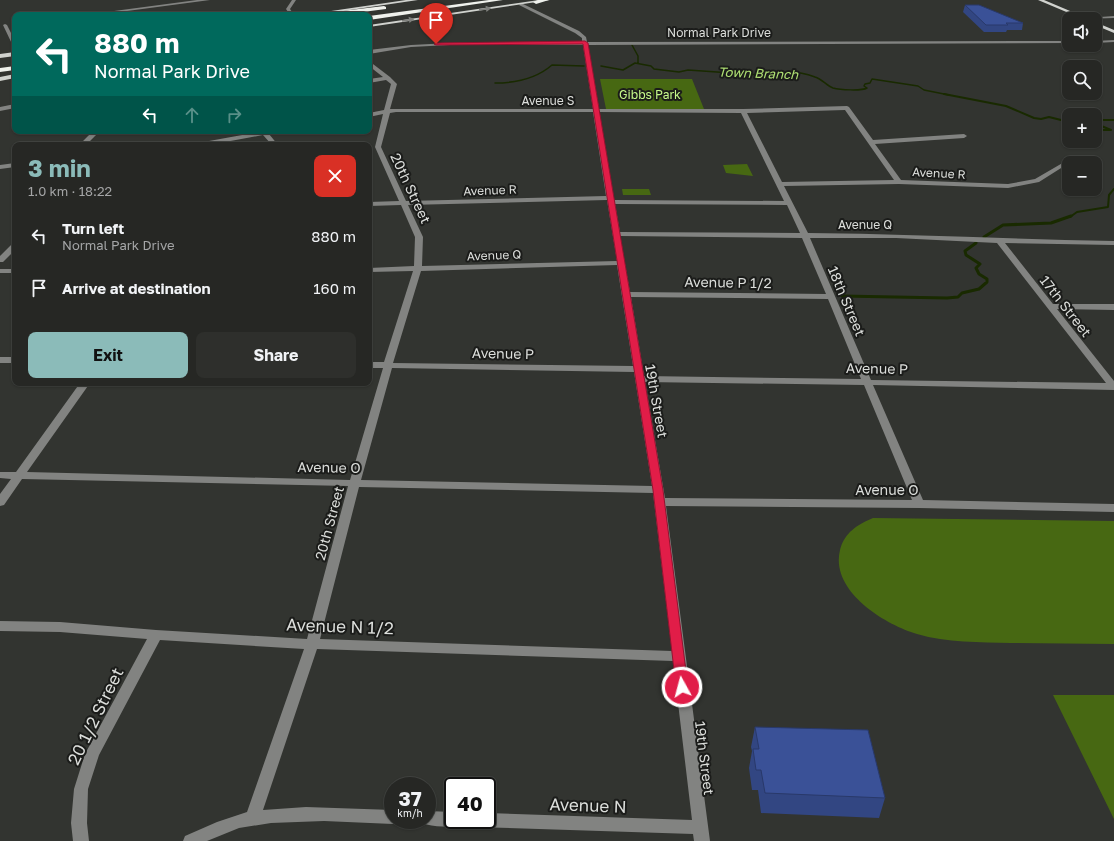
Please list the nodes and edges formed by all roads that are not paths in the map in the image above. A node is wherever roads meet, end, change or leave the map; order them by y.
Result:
1 (208, 0) edge
2 (294, 0) edge
3 (416, 0) edge
4 (454, 0) edge
5 (466, 0) edge
6 (500, 0) edge
7 (547, 0) edge
8 (1040, 0) edge
9 (448, 1) edge
10 (536, 2) joint
11 (422, 4) dead end
12 (521, 4) junction
13 (145, 8) junction
14 (111, 12) edge
15 (149, 12) dead end
16 (290, 12) edge
17 (328, 12) edge
18 (351, 12) edge
19 (1070, 12) edge
20 (372, 13) edge
21 (1114, 17) edge
22 (372, 18) edge
23 (1102, 18) edge
24 (5, 25) edge
25 (372, 26) edge
26 (1102, 26) edge
27 (1114, 32) edge
28 (12, 40) edge
29 (1114, 41) edge
30 (1062, 42) edge
31 (1102, 42) edge
32 (585, 43) junction
33 (372, 52) edge
34 (12, 54) edge
35 (0, 56) edge
36 (12, 62) edge
37 (0, 64) edge
38 (372, 65) edge
39 (12, 69) edge
40 (0, 71) edge
41 (12, 76) edge
42 (0, 78) edge
43 (388, 78) junction
44 (372, 81) edge
45 (12, 106) edge
46 (0, 108) edge
47 (597, 111) junction
48 (387, 112) junction
49 (743, 112) junction
50 (372, 114) edge
51 (94, 134) edge
52 (258, 134) edge
53 (265, 134) edge
54 (964, 136) dead end
55 (85, 142) edge
56 (214, 142) edge
57 (272, 142) edge
58 (870, 142) junction
59 (12, 165) edge
60 (1062, 166) edge
61 (0, 167) edge
62 (899, 182) junction
63 (779, 184) junction
64 (611, 200) junction
65 (788, 203) junction
66 (372, 204) edge
67 (404, 204) junction
68 (616, 234) junction
69 (805, 235) junction
70 (999, 241) junction
71 (1114, 243) edge
72 (12, 249) edge
73 (0, 260) edge
74 (620, 263) junction
75 (418, 269) junction
76 (372, 270) edge
77 (0, 271) edge
78 (12, 271) edge
79 (625, 294) junction
80 (831, 297) junction
81 (1049, 306) junction
82 (1114, 307) edge
83 (0, 360) edge
84 (12, 360) edge
85 (372, 365) edge
86 (388, 366) junction
87 (638, 374) junction
88 (867, 382) junction
89 (84, 386) edge
90 (1114, 387) edge
91 (0, 475) edge
92 (19, 475) junction
93 (355, 482) junction
94 (658, 490) junction
95 (0, 502) edge
96 (659, 502) junction
97 (919, 504) junction
98 (1114, 508) edge
99 (0, 626) edge
100 (156, 635) junction
101 (312, 644) junction
102 (678, 656) junction
103 (384, 817) edge
104 (253, 818) junction
105 (496, 821) edge
106 (701, 834) edge
107 (81, 841) edge
108 (191, 841) edge

1 - 13 street
2 - 16 street
3 - 17 main road
4 - 9 highway
5 - 20 highway
6 - 22 highway
7 - 10 highway
8 - 19 main road
10 - 12 main road
11 - 18 highway
25 -> 12 main road
12 - 32 street
13 - 14 street
13 - 15 street
21 - 23 street
24 - 28 street
26 - 27 main road
29 - 31 street
30 - 32 street, Normal Park Drive
32 - 33 street, Normal Park Drive
32 - 47 street, 19th Street
34 - 35 main road
36 - 37 highway
38 - 43 street
39 - 40 highway
41 - 42 main road
43 - 44 street
43 - 48 street, 20th Street
45 - 46 street
47 - 48 street, Avenue S
47 - 49 street, Avenue S
47 - 64 street, 19th Street
48 - 50 street, Avenue S
48 - 67 street, 20th Street
49 - 58 street, Avenue S
49 - 63 street, 18th Street
51 - 55 street
52 - 56 street
53 - 57 street
54 - 58 street
58 - 62 street
59 - 61 street
60 - 62 street, Avenue R
62 - 63 street, Avenue R
63 - 65 street, 18th Street
64 - 65 street, Avenue R
64 - 67 street, Avenue R
64 - 68 street, 19th Street
65 - 69 street, 18th Street
66 - 67 street, Avenue R
67 - 75 street, 20th Street
68 - 69 street, Avenue Q
68 - 74 street, 19th Street
69 - 70 street, Avenue Q
69 - 80 street, 18th Street
70 - 71 street, Avenue Q
70 - 81 street, 17th Street
72 - 73 street
74 - 75 street, Avenue Q
74 - 79 street, 19th Street
75 - 76 street, Avenue Q
75 - 86 street, 20th Street
77 - 78 street
79 - 80 street, Avenue P 1/2
79 - 87 street, 19th Street
80 - 88 street, 18th Street
81 - 82 street
81 - 90 street, 17th Street
83 - 84 street
85 - 86 street, Avenue P
86 - 87 street, Avenue P
86 - 93 street, 20th Street
87 - 88 street, Avenue P
87 - 94 street, 19th Street
88 - 90 street, Avenue P
88 - 97 street, 18th Street
89 - 92 street
91 - 92 street, Avenue O
92 - 93 street, Avenue O
92 - 95 street
93 - 94 street, Avenue O
93 - 101 street, 20th Street
94 - 96 street, 19th Street
96 - 97 street, Avenue O
96 - 102 street, 19th Street
97 - 98 street, Avenue O
99 - 100 street, Avenue N 1/2
100 - 101 street, Avenue N 1/2
100 - 107 street, 20 1/2 Street
101 - 102 street, Avenue N 1/2
101 - 104 street, 20th Street
102 - 106 street, 19th Street
103 - 104 street
104 - 108 street
105 - 106 street, Avenue N

